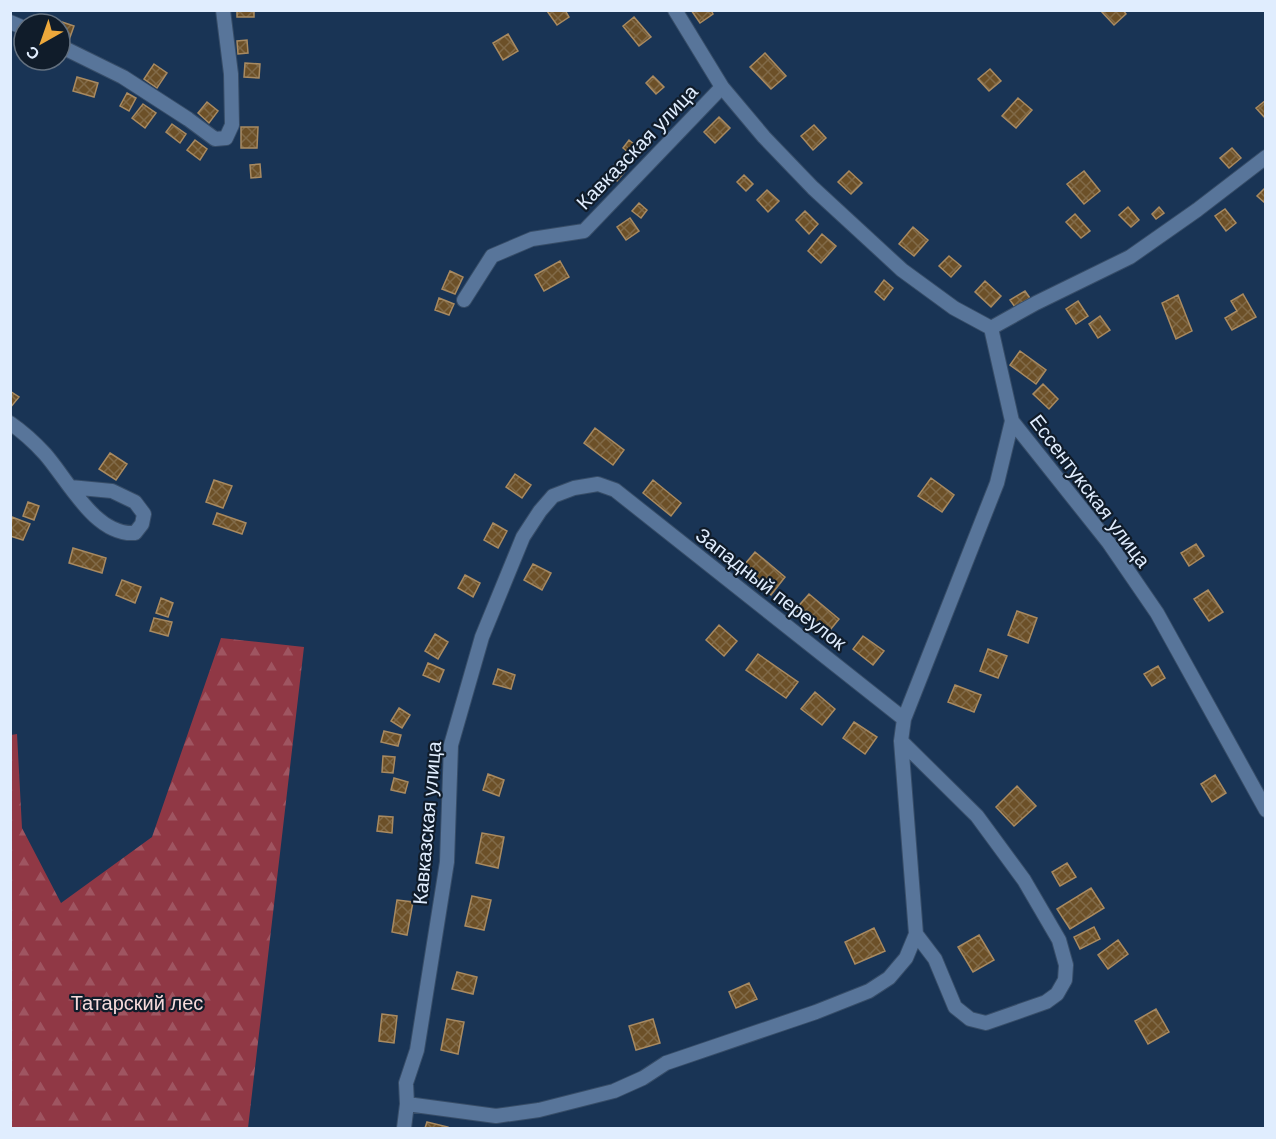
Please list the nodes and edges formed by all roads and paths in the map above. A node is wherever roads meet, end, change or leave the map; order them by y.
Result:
1 (224, 10) edge
2 (675, 10) edge
3 (72, 52) edge
4 (722, 87) junction
5 (1266, 157) edge
6 (464, 300) dead end
7 (991, 328) junction
8 (1012, 421) junction
9 (10, 423) edge
10 (70, 487) junction
11 (615, 490) joint
12 (904, 719) junction
13 (901, 741) junction
14 (1266, 810) edge
15 (916, 934) junction
16 (407, 1104) junction
17 (404, 1128) edge

1 - 3 street
2 - 4 street
4 - 6 street, Кавказская улица
4 - 7 street
5 - 7 street
7 - 8 street, Ессентукская улица
8 - 12 street
8 - 14 street, Ессентукская улица
9 - 10 street
10 - 10 street
11 - 12 street, Западный переулок
11 - 16 street, Кавказская улица
12 - 13 street
13 - 15 street
13 - 15 street
15 - 16 street
16 - 17 street, Кавказская улица

